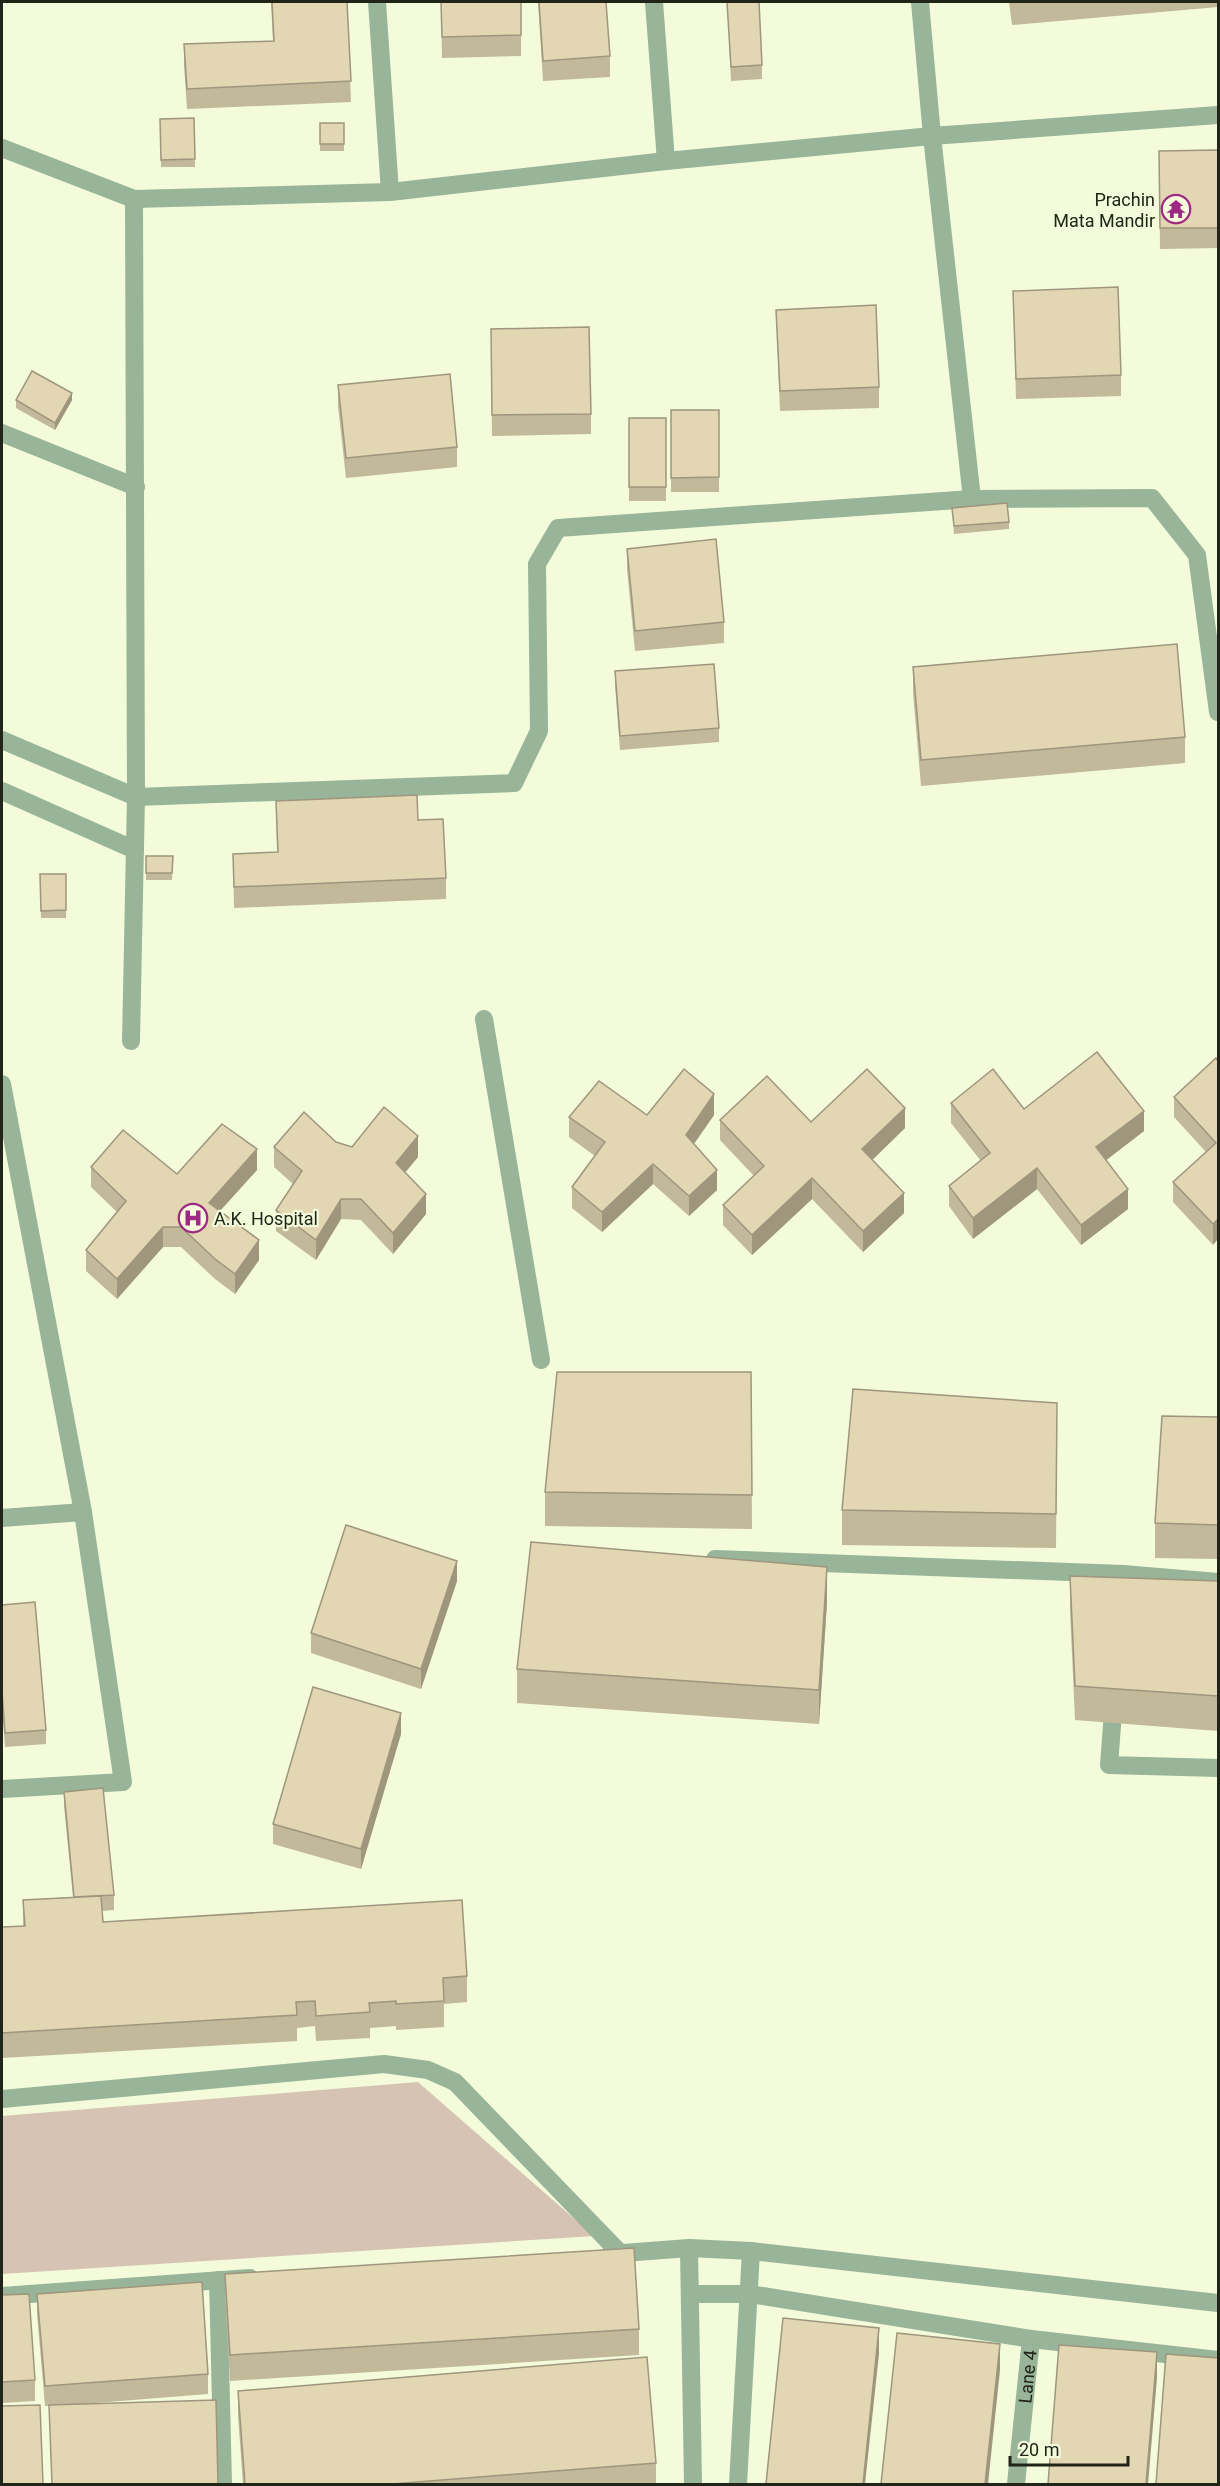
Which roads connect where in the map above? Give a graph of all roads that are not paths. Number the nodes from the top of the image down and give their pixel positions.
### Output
1 (377, 2) edge
2 (654, 2) edge
3 (920, 2) edge
4 (1218, 116) edge
5 (932, 136) junction
6 (2, 147) edge
7 (666, 161) junction
8 (390, 192) junction
9 (134, 199) junction
10 (2, 433) edge
11 (136, 487) junction
12 (972, 499) junction
13 (1218, 712) edge
14 (2, 740) edge
15 (2, 790) edge
16 (136, 797) junction
17 (135, 850) junction
18 (484, 1019) dead end
19 (131, 1041) dead end
20 (2, 1084) edge
21 (542, 1360) dead end
22 (83, 1512) junction
23 (2, 1518) edge
24 (692, 1558) edge
25 (1218, 1582) edge
26 (1115, 1682) edge
27 (1218, 1768) edge
28 (2, 1789) edge
29 (2, 2099) edge
30 (689, 2248) junction
31 (751, 2251) junction
32 (620, 2253) junction
33 (597, 2254) edge
34 (265, 2277) edge
35 (218, 2280) junction
36 (690, 2294) junction
37 (750, 2294) junction
38 (2, 2296) edge
39 (1218, 2303) edge
40 (1031, 2339) junction
41 (1218, 2360) edge
42 (224, 2484) edge
43 (693, 2484) edge
44 (738, 2484) edge
45 (1016, 2484) edge

1 - 8 street
2 - 7 street
3 - 5 street
4 - 5 street
5 - 7 street
5 - 12 street
6 - 9 street
7 - 8 street
8 - 9 street
9 - 11 street
10 - 11 street
11 - 16 street
12 - 13 street
12 - 16 street
14 - 16 street
15 - 17 street
16 - 17 street
17 - 19 street
18 - 21 street
20 - 22 street
22 - 23 street
22 - 28 street
24 - 25 street
26 - 27 street
29 - 32 street
30 - 31 street
30 - 32 street
30 - 36 street
31 - 37 street
31 - 39 street
32 - 33 street
34 - 35 street
35 - 38 street
35 - 42 street
36 - 37 street
36 - 43 street
37 - 40 street
37 - 44 street
40 - 41 street
40 - 45 street, Lane 4

